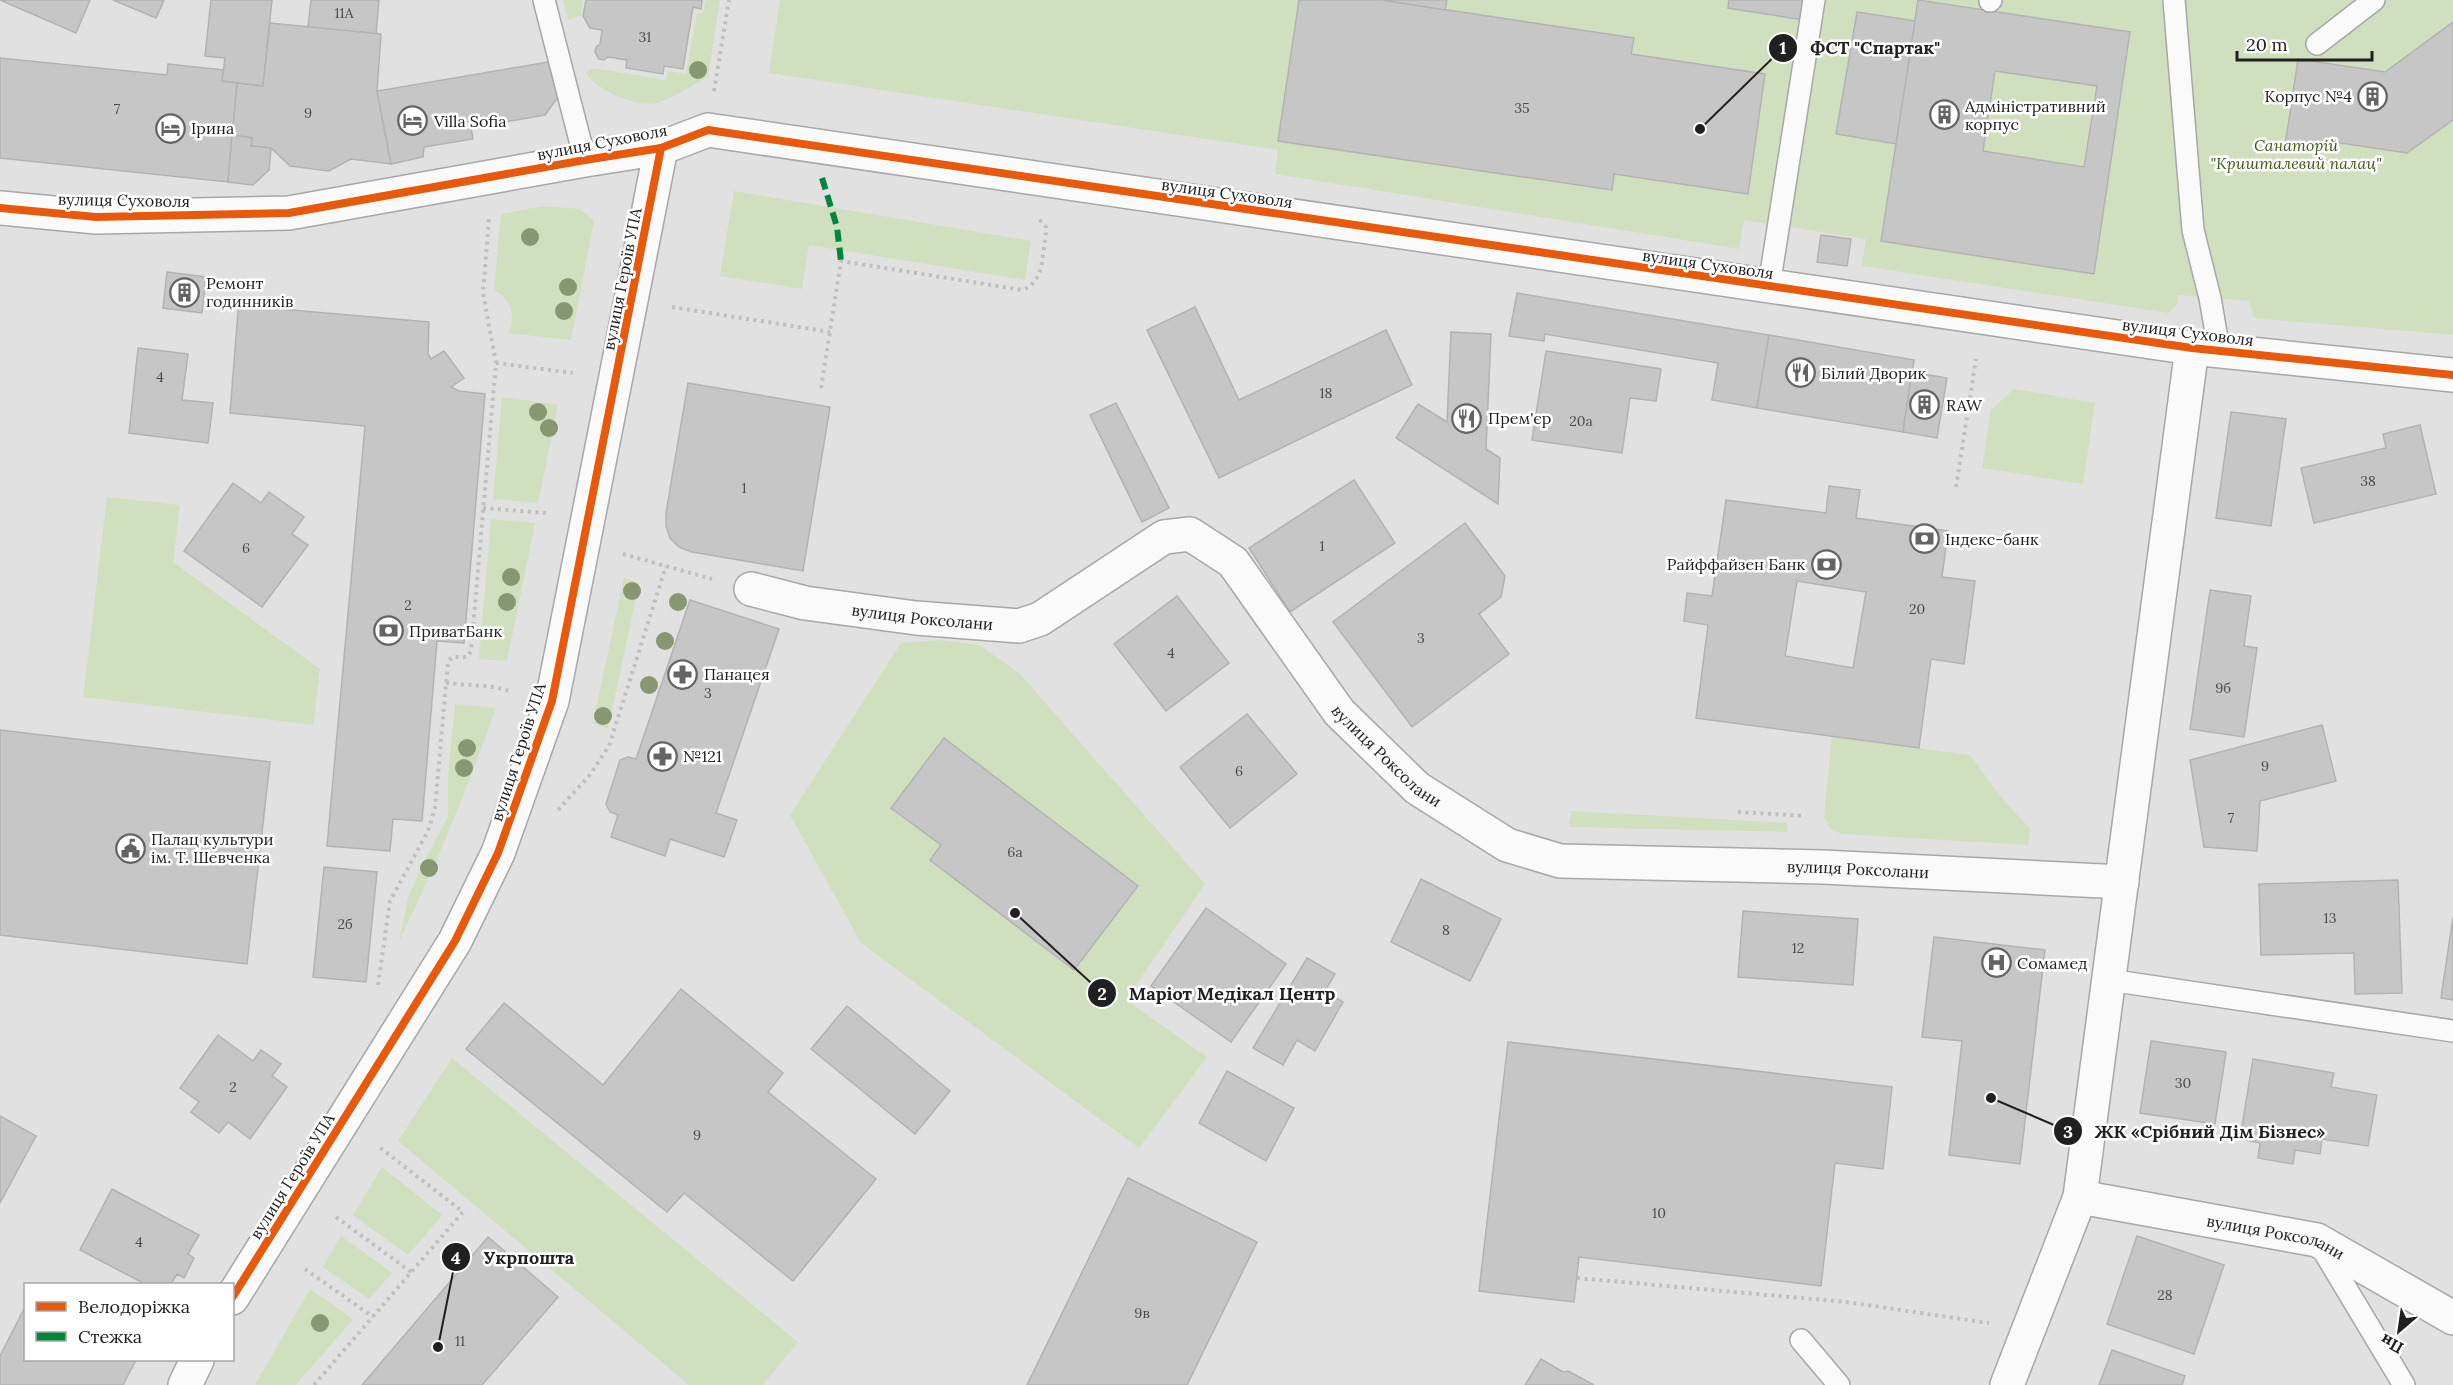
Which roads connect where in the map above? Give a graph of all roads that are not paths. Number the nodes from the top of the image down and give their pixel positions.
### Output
1 (544, 0) edge
2 (1814, 0) edge
3 (2174, 0) edge
4 (2374, 0) edge
5 (2317, 44) dead end
6 (660, 148) junction
7 (585, 160) junction
8 (0, 208) edge
9 (1769, 286) junction
10 (2205, 349) junction
11 (2453, 375) edge
12 (751, 589) road end
13 (2122, 882) junction
14 (2109, 980) junction
15 (2453, 1031) edge
16 (2080, 1197) junction
17 (2317, 1240) junction
18 (234, 1295) edge
19 (2453, 1318) edge
20 (1801, 1340) dead end
21 (196, 1361) edge
22 (185, 1385) edge
23 (1839, 1385) edge
24 (2007, 1385) edge
25 (2404, 1385) edge

1 - 7 lane
2 - 9 lane
3 - 10 lane
4 - 5 lane
6 - 7 street, вулиця Суховоля
6 - 9 street, вулиця Суховоля
6 - 18 street, вулиця Героїв УПА
7 - 8 street, вулиця Суховоля
9 - 10 street, вулиця Суховоля
10 - 11 street, вулиця Суховоля
10 - 13 street
12 - 13 street, вулиця Роксолани
13 - 14 street
14 - 15 lane
14 - 16 street
16 - 17 street, вулиця Роксолани
16 - 24 street
17 - 19 street, вулиця Роксолани
17 - 25 lane
20 - 23 lane
21 - 22 street

